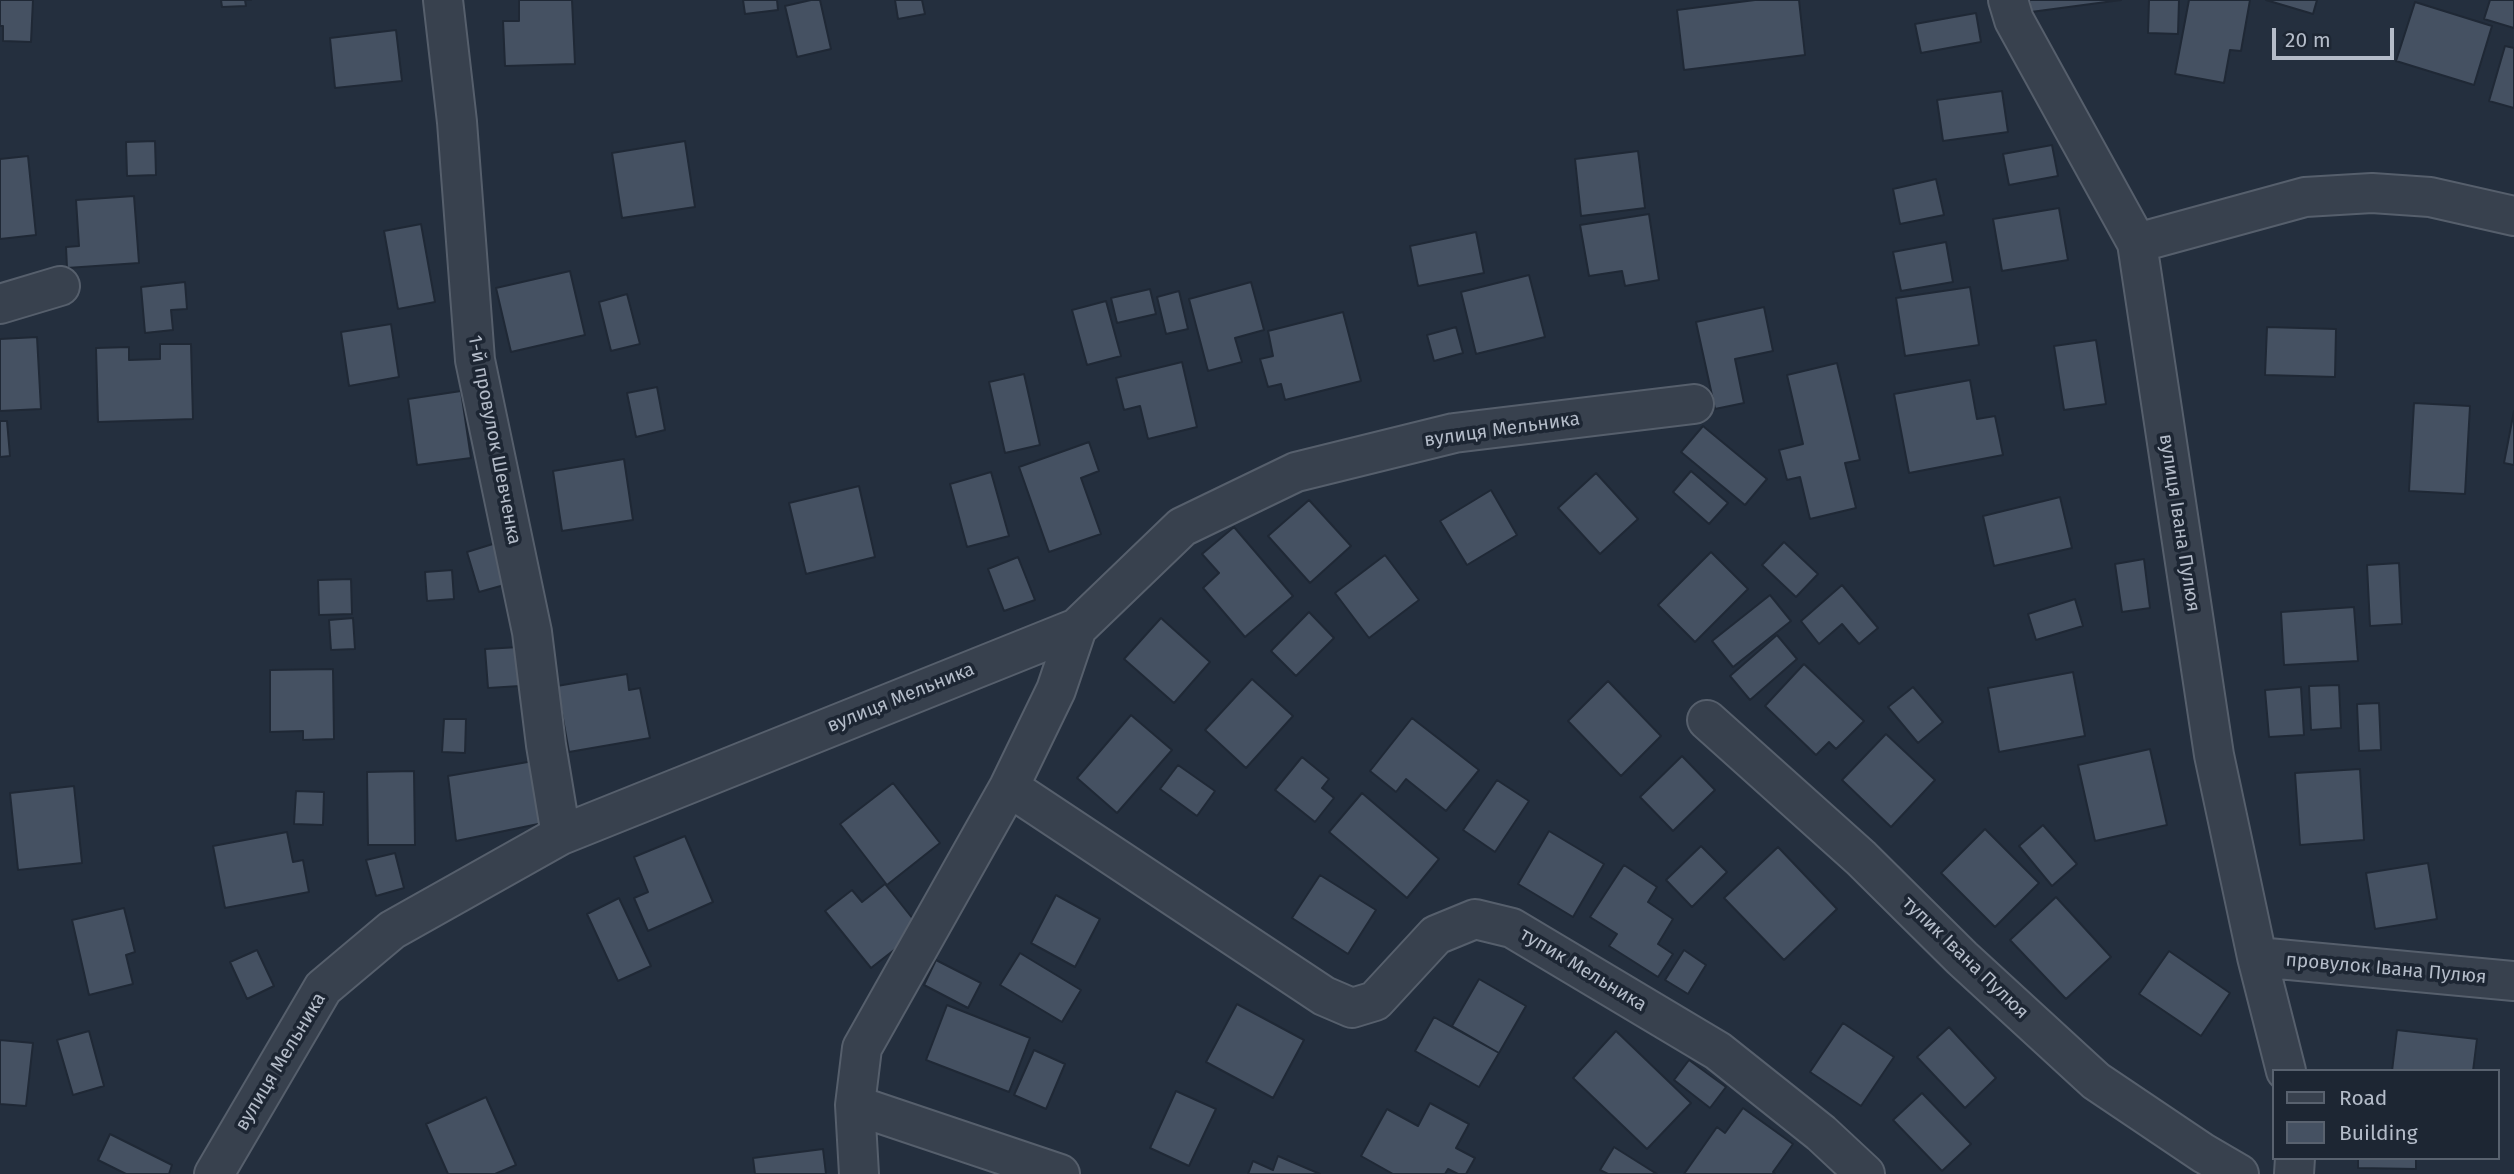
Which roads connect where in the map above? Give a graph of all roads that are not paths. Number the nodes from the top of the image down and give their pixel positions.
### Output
1 (443, 0) edge
2 (2008, 0) edge
3 (2514, 216) edge
4 (2137, 243) junction
5 (60, 286) dead end
6 (0, 304) edge
7 (1694, 404) dead end
8 (1077, 628) junction
9 (1707, 720) dead end
10 (1009, 787) junction
11 (561, 835) junction
12 (2258, 957) junction
13 (2514, 981) edge
14 (2286, 1069) edge
15 (855, 1105) junction
16 (214, 1174) edge
17 (859, 1174) edge
18 (1060, 1174) edge
19 (1865, 1174) edge
20 (2239, 1174) edge

1 - 11 street, 1-й провулок Шевченка
2 - 4 street, вулиця Івана Пулюя
3 - 4 street
4 - 12 street, вулиця Івана Пулюя
5 - 6 street
7 - 8 street, вулиця Мельника
8 - 10 street
8 - 11 street, вулиця Мельника
9 - 20 street, тупик Івана Пулюя
10 - 15 street
10 - 19 street, тупик Мельника
11 - 16 street, вулиця Мельника
12 - 13 street, провулок Івана Пулюя
12 - 14 street, вулиця Івана Пулюя
15 - 17 street
15 - 18 street

